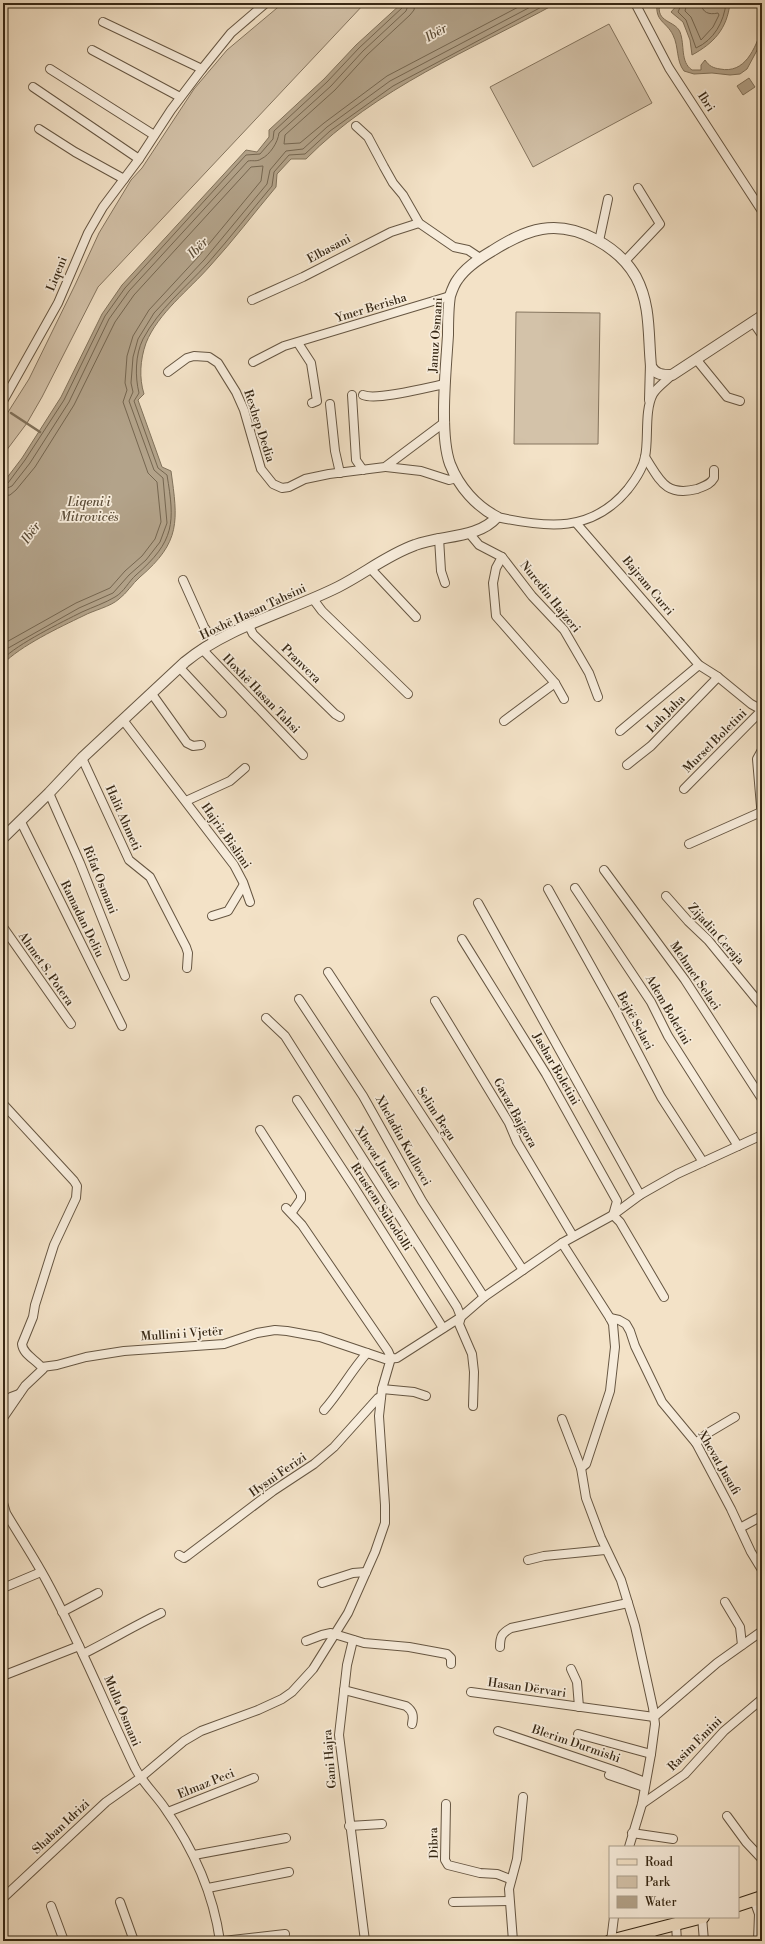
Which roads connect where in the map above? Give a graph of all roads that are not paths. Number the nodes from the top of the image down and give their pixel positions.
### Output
1 (266, 3) edge
2 (635, 3) edge
3 (103, 22) dead end
4 (92, 50) dead end
5 (50, 69) dead end
6 (202, 69) junction
7 (33, 87) dead end
8 (180, 97) junction
9 (356, 126) dead end
10 (39, 129) dead end
11 (154, 134) junction
12 (139, 159) junction
13 (124, 179) junction
14 (638, 188) dead end
15 (608, 199) dead end
16 (762, 211) edge
17 (418, 223) junction
18 (599, 241) junction
19 (480, 258) junction
20 (625, 261) junction
21 (450, 296) junction
22 (252, 300) dead end
23 (762, 316) edge
24 (753, 322) junction
25 (762, 334) edge
26 (298, 343) junction
27 (650, 356) junction
28 (696, 359) junction
29 (253, 362) dead end
30 (168, 372) dead end
31 (672, 375) junction
32 (446, 384) junction
33 (352, 395) dead end
34 (363, 395) dead end
35 (740, 400) dead end
36 (3, 401) edge
37 (649, 403) junction
38 (312, 404) dead end
39 (330, 404) dead end
40 (445, 422) junction
41 (645, 457) junction
42 (385, 467) junction
43 (363, 470) junction
44 (714, 470) dead end
45 (340, 473) junction
46 (457, 478) junction
47 (497, 517) junction
48 (577, 524) junction
49 (469, 533) junction
50 (439, 538) junction
51 (502, 556) junction
52 (370, 568) junction
53 (183, 580) dead end
54 (445, 582) dead end
55 (313, 599) junction
56 (416, 616) dead end
57 (249, 626) junction
58 (215, 642) junction
59 (202, 649) junction
60 (699, 665) junction
61 (180, 668) junction
62 (718, 677) junction
63 (555, 683) junction
64 (152, 694) junction
65 (408, 694) dead end
66 (598, 697) dead end
67 (564, 699) dead end
68 (762, 710) edge
69 (222, 713) dead end
70 (340, 717) dead end
71 (123, 720) junction
72 (504, 721) dead end
73 (620, 731) dead end
74 (201, 745) dead end
75 (762, 750) edge
76 (303, 755) dead end
77 (82, 758) junction
78 (627, 765) dead end
79 (245, 768) dead end
80 (684, 788) dead end
81 (49, 793) junction
82 (186, 801) junction
83 (762, 815) edge
84 (21, 822) junction
85 (3, 838) edge
86 (689, 844) dead end
87 (604, 870) dead end
88 (244, 886) junction
89 (575, 888) dead end
90 (548, 889) dead end
91 (666, 896) dead end
92 (250, 902) dead end
93 (478, 903) dead end
94 (212, 916) dead end
95 (3, 928) edge
96 (462, 939) dead end
97 (187, 968) dead end
98 (328, 972) dead end
99 (125, 976) dead end
100 (299, 999) dead end
101 (435, 1001) dead end
102 (762, 1006) edge
103 (266, 1018) dead end
104 (71, 1024) dead end
105 (122, 1026) dead end
106 (762, 1099) edge
107 (296, 1100) dead end
108 (3, 1104) edge
109 (260, 1130) dead end
110 (761, 1137) edge
111 (738, 1146) junction
112 (703, 1162) junction
113 (640, 1195) junction
114 (613, 1215) junction
115 (573, 1236) junction
116 (562, 1243) junction
117 (523, 1270) junction
118 (484, 1297) junction
119 (664, 1297) dead end
120 (461, 1317) junction
121 (610, 1318) junction
122 (443, 1328) junction
123 (367, 1354) junction
124 (391, 1358) junction
125 (42, 1367) junction
126 (381, 1393) junction
127 (19, 1394) junction
128 (426, 1396) dead end
129 (3, 1404) edge
130 (473, 1406) dead end
131 (324, 1410) dead end
132 (735, 1417) dead end
133 (3, 1418) edge
134 (562, 1419) dead end
135 (696, 1443) junction
136 (581, 1468) junction
137 (3, 1503) edge
138 (762, 1516) edge
139 (740, 1528) junction
140 (605, 1550) junction
141 (178, 1555) dead end
142 (528, 1560) dead end
143 (40, 1569) junction
144 (762, 1570) edge
145 (366, 1572) junction
146 (322, 1583) dead end
147 (3, 1584) edge
148 (3, 1588) edge
149 (98, 1593) dead end
150 (725, 1602) dead end
151 (628, 1603) junction
152 (62, 1612) junction
153 (161, 1613) dead end
154 (762, 1631) edge
155 (335, 1635) junction
156 (353, 1640) junction
157 (306, 1641) dead end
158 (742, 1645) junction
159 (79, 1646) junction
160 (500, 1647) dead end
161 (83, 1654) junction
162 (451, 1664) dead end
163 (571, 1669) dead end
164 (6, 1675) dead end
165 (344, 1690) junction
166 (471, 1692) dead end
167 (762, 1699) edge
168 (579, 1707) junction
169 (654, 1717) junction
170 (412, 1724) dead end
171 (498, 1731) dead end
172 (578, 1734) dead end
173 (651, 1754) junction
174 (609, 1776) dead end
175 (140, 1778) junction
176 (254, 1778) dead end
177 (644, 1785) junction
178 (523, 1797) dead end
179 (446, 1804) dead end
180 (642, 1804) junction
181 (168, 1812) junction
182 (727, 1816) dead end
183 (382, 1824) dead end
184 (349, 1826) junction
185 (632, 1833) junction
186 (286, 1838) dead end
187 (673, 1838) dead end
188 (629, 1846) edge
189 (194, 1855) junction
190 (762, 1859) edge
191 (289, 1872) dead end
192 (510, 1879) junction
193 (208, 1888) junction
194 (3, 1898) edge
195 (758, 1898) edge
196 (509, 1901) junction
197 (120, 1902) dead end
198 (453, 1902) dead end
199 (739, 1905) edge
200 (50, 1906) dead end
201 (614, 1918) edge
202 (699, 1918) edge
203 (702, 1918) edge
204 (676, 1925) junction
205 (285, 1934) dead end
206 (651, 1936) edge
207 (64, 1941) edge
208 (134, 1941) edge
209 (221, 1941) edge
210 (364, 1941) edge
211 (513, 1941) edge
212 (610, 1941) edge
213 (677, 1941) edge
214 (704, 1941) edge
215 (758, 1941) edge

1 - 6 street, Liqeni
2 - 16 street, Ibri
3 - 6 street
4 - 8 street
5 - 11 street
6 - 8 street, Liqeni
7 - 12 street
8 - 11 street, Liqeni
9 - 17 street
10 - 13 street
11 - 12 street, Liqeni
12 - 13 street, Liqeni
13 - 36 street, Liqeni
14 - 20 street
15 - 18 street
17 - 19 street
17 - 22 street, Elbasani
18 - 19 street, Januz Osmani
18 - 20 street, Januz Osmani
19 - 21 street, Januz Osmani
20 - 27 street, Januz Osmani
21 - 26 street, Ymer Berisha
21 - 32 street, Januz Osmani
23 - 24 street
24 - 25 street
24 - 28 street
26 - 29 street, Ymer Berisha
26 - 38 street
27 - 31 street, Januz Osmani
27 - 37 street, Januz Osmani
28 - 31 street
28 - 35 street
30 - 45 street, Rexhep Dedia
31 - 37 street
32 - 34 street, Januz Osmani
32 - 40 street, Januz Osmani
33 - 43 street
37 - 41 street, Januz Osmani
39 - 45 street
40 - 42 street
40 - 46 street, Januz Osmani
41 - 44 street
41 - 48 street, Januz Osmani
42 - 43 street, Rexhep Dedia
42 - 46 street, Rexhep Dedia
43 - 45 street, Rexhep Dedia
46 - 47 street, Januz Osmani
47 - 48 street, Januz Osmani
47 - 49 street, Hoxhë Hasan Tahsini
48 - 60 street, Bajram Curri
49 - 50 street, Hoxhë Hasan Tahsini
49 - 51 street, Nuredin Hajzeri
50 - 52 street, Hoxhë Hasan Tahsini
50 - 54 street
51 - 63 street
51 - 66 street, Nuredin Hajzeri
52 - 55 street, Hoxhë Hasan Tahsini
52 - 56 street
53 - 58 street, Hoxhë Hasan Tahsi
55 - 57 street, Hoxhë Hasan Tahsini
55 - 65 street
57 - 58 street, Hoxhë Hasan Tahsini
57 - 70 street, Pranvera
58 - 59 street, Hoxhë Hasan Tahsini
59 - 61 street, Hoxhë Hasan Tahsini
59 - 76 street, Hoxhë Hasan Tahsi
60 - 62 street, Bajram Curri
60 - 73 street
61 - 64 street, Hoxhë Hasan Tahsini
61 - 69 street
62 - 68 street, Bajram Curri
62 - 78 street, Lah Jaha
63 - 67 street
63 - 72 street
64 - 71 street, Hoxhë Hasan Tahsini
64 - 74 street
68 - 80 street, Mursel Boletini
71 - 77 street, Hoxhë Hasan Tahsini
71 - 82 street, Hajriz Bislimi
75 - 83 street
77 - 81 street, Hoxhë Hasan Tahsini
77 - 97 street, Halit Ahmeti
79 - 82 street, Hajriz Bislimi
81 - 84 street, Hoxhë Hasan Tahsini
81 - 99 street, Rifat Osmani
82 - 88 street, Hajriz Bislimi
83 - 86 street
84 - 85 street, Hoxhë Hasan Tahsini
84 - 105 street, Ramadan Deliu
87 - 106 street, Mehmet Selaci
88 - 92 street, Hajriz Bislimi
88 - 94 street, Hajriz Bislimi
89 - 111 street, Adem Boletini
90 - 112 street, Bejtë Selaci
91 - 102 street, Zijadin Ceraja
93 - 113 street
95 - 104 street, Ahmet S. Potera
96 - 114 street, Jashar Boletini
98 - 117 street, Selim Begu
100 - 118 street, Xheladin Kutllovci
101 - 115 street, Gavaz Bajgora
103 - 120 street, Xhevat Jusufi
107 - 122 street, Rrustem Suhodolli
108 - 125 street
109 - 124 street
110 - 111 street
111 - 112 street
112 - 113 street
113 - 114 street
114 - 115 street
114 - 119 street
115 - 116 street
116 - 117 street
116 - 121 street
117 - 118 street
118 - 120 street
120 - 122 street
120 - 130 street, Xhevat Jusufi
121 - 135 street, Xhevat Jusufi
121 - 136 street
122 - 124 street
123 - 124 street, Mullini i Vjetër
123 - 125 street, Mullini i Vjetër
123 - 131 street
124 - 126 street, Hysni Ferizi
125 - 127 street
126 - 128 street
126 - 141 street, Hysni Ferizi
126 - 145 street, Hysni Ferizi
127 - 129 street
127 - 133 street
132 - 135 street
134 - 136 street
135 - 139 street, Xhevat Jusufi
136 - 140 street
137 - 143 street, Mulla Osmani
138 - 139 street
139 - 144 street, Xhevat Jusufi
140 - 142 street
140 - 151 street
143 - 147 street
143 - 148 street
143 - 152 street, Mulla Osmani
145 - 146 street
145 - 155 street, Hysni Ferizi
149 - 152 street
150 - 158 street
151 - 160 street
151 - 169 street
152 - 159 street, Mulla Osmani
153 - 161 street
154 - 158 street
155 - 156 street
155 - 157 street
155 - 175 street, Hysni Ferizi
156 - 162 street
156 - 165 street, Gani Hajra
158 - 169 street
159 - 161 street, Mulla Osmani
159 - 164 street
161 - 175 street, Mulla Osmani
163 - 168 street, Hasan Dërvari
165 - 170 street
165 - 184 street, Gani Hajra
166 - 168 street, Hasan Dërvari
167 - 180 street, Rasim Emini
168 - 169 street, Hasan Dërvari
169 - 173 street
171 - 177 street, Blerim Durmishi
172 - 173 street, Blerim Durmishi
173 - 177 street
174 - 177 street, Blerim Durmishi
175 - 181 street, Elmaz Peci
175 - 194 street, Shaban Idrizi
176 - 181 street, Elmaz Peci
177 - 180 street
178 - 192 street
179 - 192 street, Dibra
180 - 185 street
181 - 189 street, Elmaz Peci
182 - 190 street
183 - 184 street
184 - 210 street, Gani Hajra
185 - 187 street
185 - 188 street
186 - 189 street
189 - 193 street, Elmaz Peci
191 - 193 street
192 - 196 street
193 - 209 street, Elmaz Peci
195 - 199 main road
195 - 215 street
196 - 198 street
196 - 211 street
197 - 208 street
200 - 207 street
201 - 212 street
202 - 204 main road
203 - 214 street
204 - 206 main road
204 - 213 street
205 - 209 street, Elmaz Peci
206 - 212 main road

